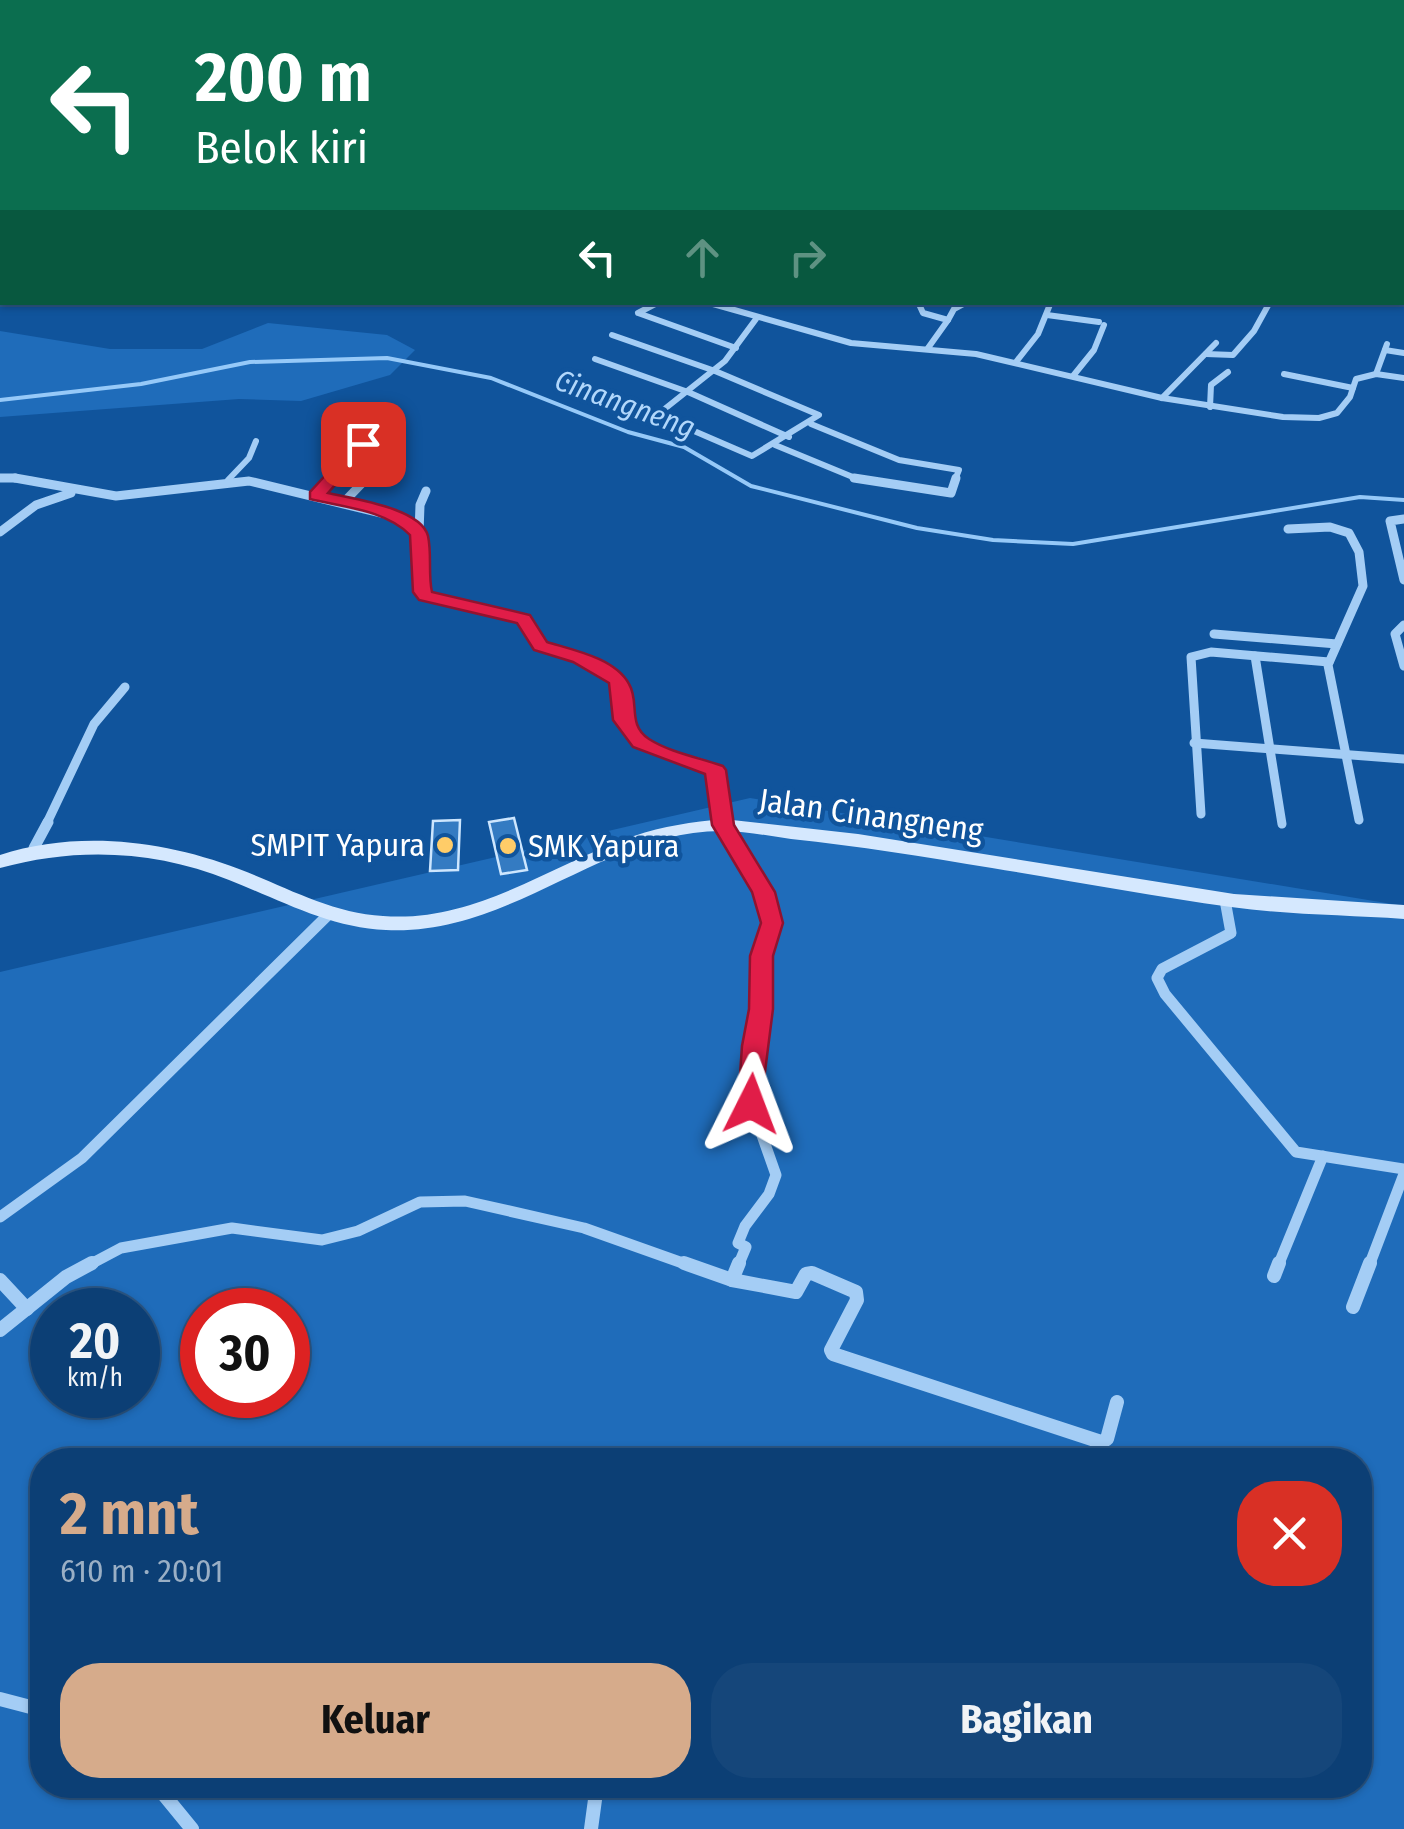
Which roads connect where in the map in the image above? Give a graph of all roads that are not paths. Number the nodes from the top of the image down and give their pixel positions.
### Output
1 (654, 305) edge
2 (715, 305) edge
3 (729, 305) edge
4 (919, 305) edge
5 (963, 305) edge
6 (1050, 305) edge
7 (1268, 305) edge
8 (724, 308) junction
9 (1046, 315) junction
10 (756, 319) junction
11 (948, 320) junction
12 (612, 335) dead end
13 (1216, 344) dead end
14 (736, 348) junction
15 (928, 348) junction
16 (1404, 353) edge
17 (1206, 354) junction
18 (594, 358) dead end
19 (1016, 362) junction
20 (715, 371) junction
21 (1228, 372) dead end
22 (1284, 374) dead end
23 (1376, 374) junction
24 (1073, 376) junction
25 (1404, 378) edge
26 (569, 381) dead end
27 (1353, 388) junction
28 (688, 392) junction
29 (1162, 398) junction
30 (1210, 407) junction
31 (657, 415) junction
32 (811, 424) junction
33 (366, 431) dead end
34 (789, 436) junction
35 (256, 441) dead end
36 (776, 445) junction
37 (354, 456) junction
38 (0, 478) edge
39 (228, 480) junction
40 (426, 491) dead end
41 (71, 493) junction
42 (316, 495) junction
43 (344, 502) junction
44 (1404, 520) edge
45 (1288, 529) dead end
46 (0, 532) edge
47 (419, 534) junction
48 (1400, 551) edge
49 (1404, 580) edge
50 (1404, 625) edge
51 (1214, 634) dead end
52 (1338, 644) junction
53 (1255, 656) junction
54 (1329, 662) junction
55 (1404, 666) edge
56 (126, 687) dead end
57 (1194, 743) junction
58 (1267, 749) junction
59 (1344, 755) junction
60 (1404, 760) edge
61 (1201, 814) dead end
62 (1360, 820) dead end
63 (1282, 824) dead end
64 (723, 825) junction
65 (34, 848) junction
66 (0, 862) edge
67 (1225, 900) junction
68 (1404, 912) edge
69 (329, 914) junction
70 (1323, 1156) junction
71 (1404, 1171) edge
72 (0, 1217) edge
73 (1274, 1276) dead end
74 (0, 1280) edge
75 (732, 1280) junction
76 (1353, 1307) dead end
77 (26, 1309) junction
78 (0, 1330) edge
79 (1117, 1402) dead end
80 (0, 1699) edge
81 (30, 1707) edge
82 (167, 1798) edge
83 (595, 1798) edge
84 (192, 1829) edge
85 (591, 1829) edge

1 - 14 street
2 - 8 street
3 - 8 street
4 - 11 street
5 - 11 street
6 - 9 street
7 - 17 street
8 - 10 street
9 - 19 street
9 - 24 street
10 - 14 street
10 - 15 street
11 - 15 street
12 - 20 street
13 - 17 street
14 - 20 street
15 - 19 street
16 - 23 street
17 - 29 street
18 - 28 street
19 - 24 street
20 - 28 street
20 - 32 street
21 - 30 street
22 - 27 street
23 - 25 street
23 - 27 street
24 - 29 street
26 - 31 street
27 - 30 street
28 - 31 street
28 - 34 street
29 - 30 street
31 - 36 street
32 - 34 street
32 - 36 street
33 - 37 street
34 - 36 street
35 - 39 street
37 - 42 street
37 - 43 street
38 - 41 street
39 - 41 street
39 - 42 street
40 - 47 street
41 - 46 street
42 - 43 street
43 - 47 street
44 - 48 street
45 - 52 street
47 - 64 street
48 - 49 street
50 - 55 street
51 - 52 street
52 - 54 street
53 - 54 street
53 - 57 street
53 - 58 street
54 - 59 street
56 - 65 street
57 - 58 street
57 - 61 street
58 - 59 street
58 - 63 street
59 - 60 street
59 - 62 street
64 - 67 street, Jalan Cinangneng
64 - 69 street, Jalan Cinangneng
64 - 75 street
65 - 66 street, Jalan Cinangneng
65 - 69 street, Jalan Cinangneng
67 - 68 street, Jalan Cinangneng
67 - 70 street
69 - 72 street
70 - 71 street
70 - 73 street
71 - 76 street
74 - 77 street
75 - 77 street
75 - 79 street
77 - 78 street
80 - 81 street
82 - 84 street
83 - 85 street

